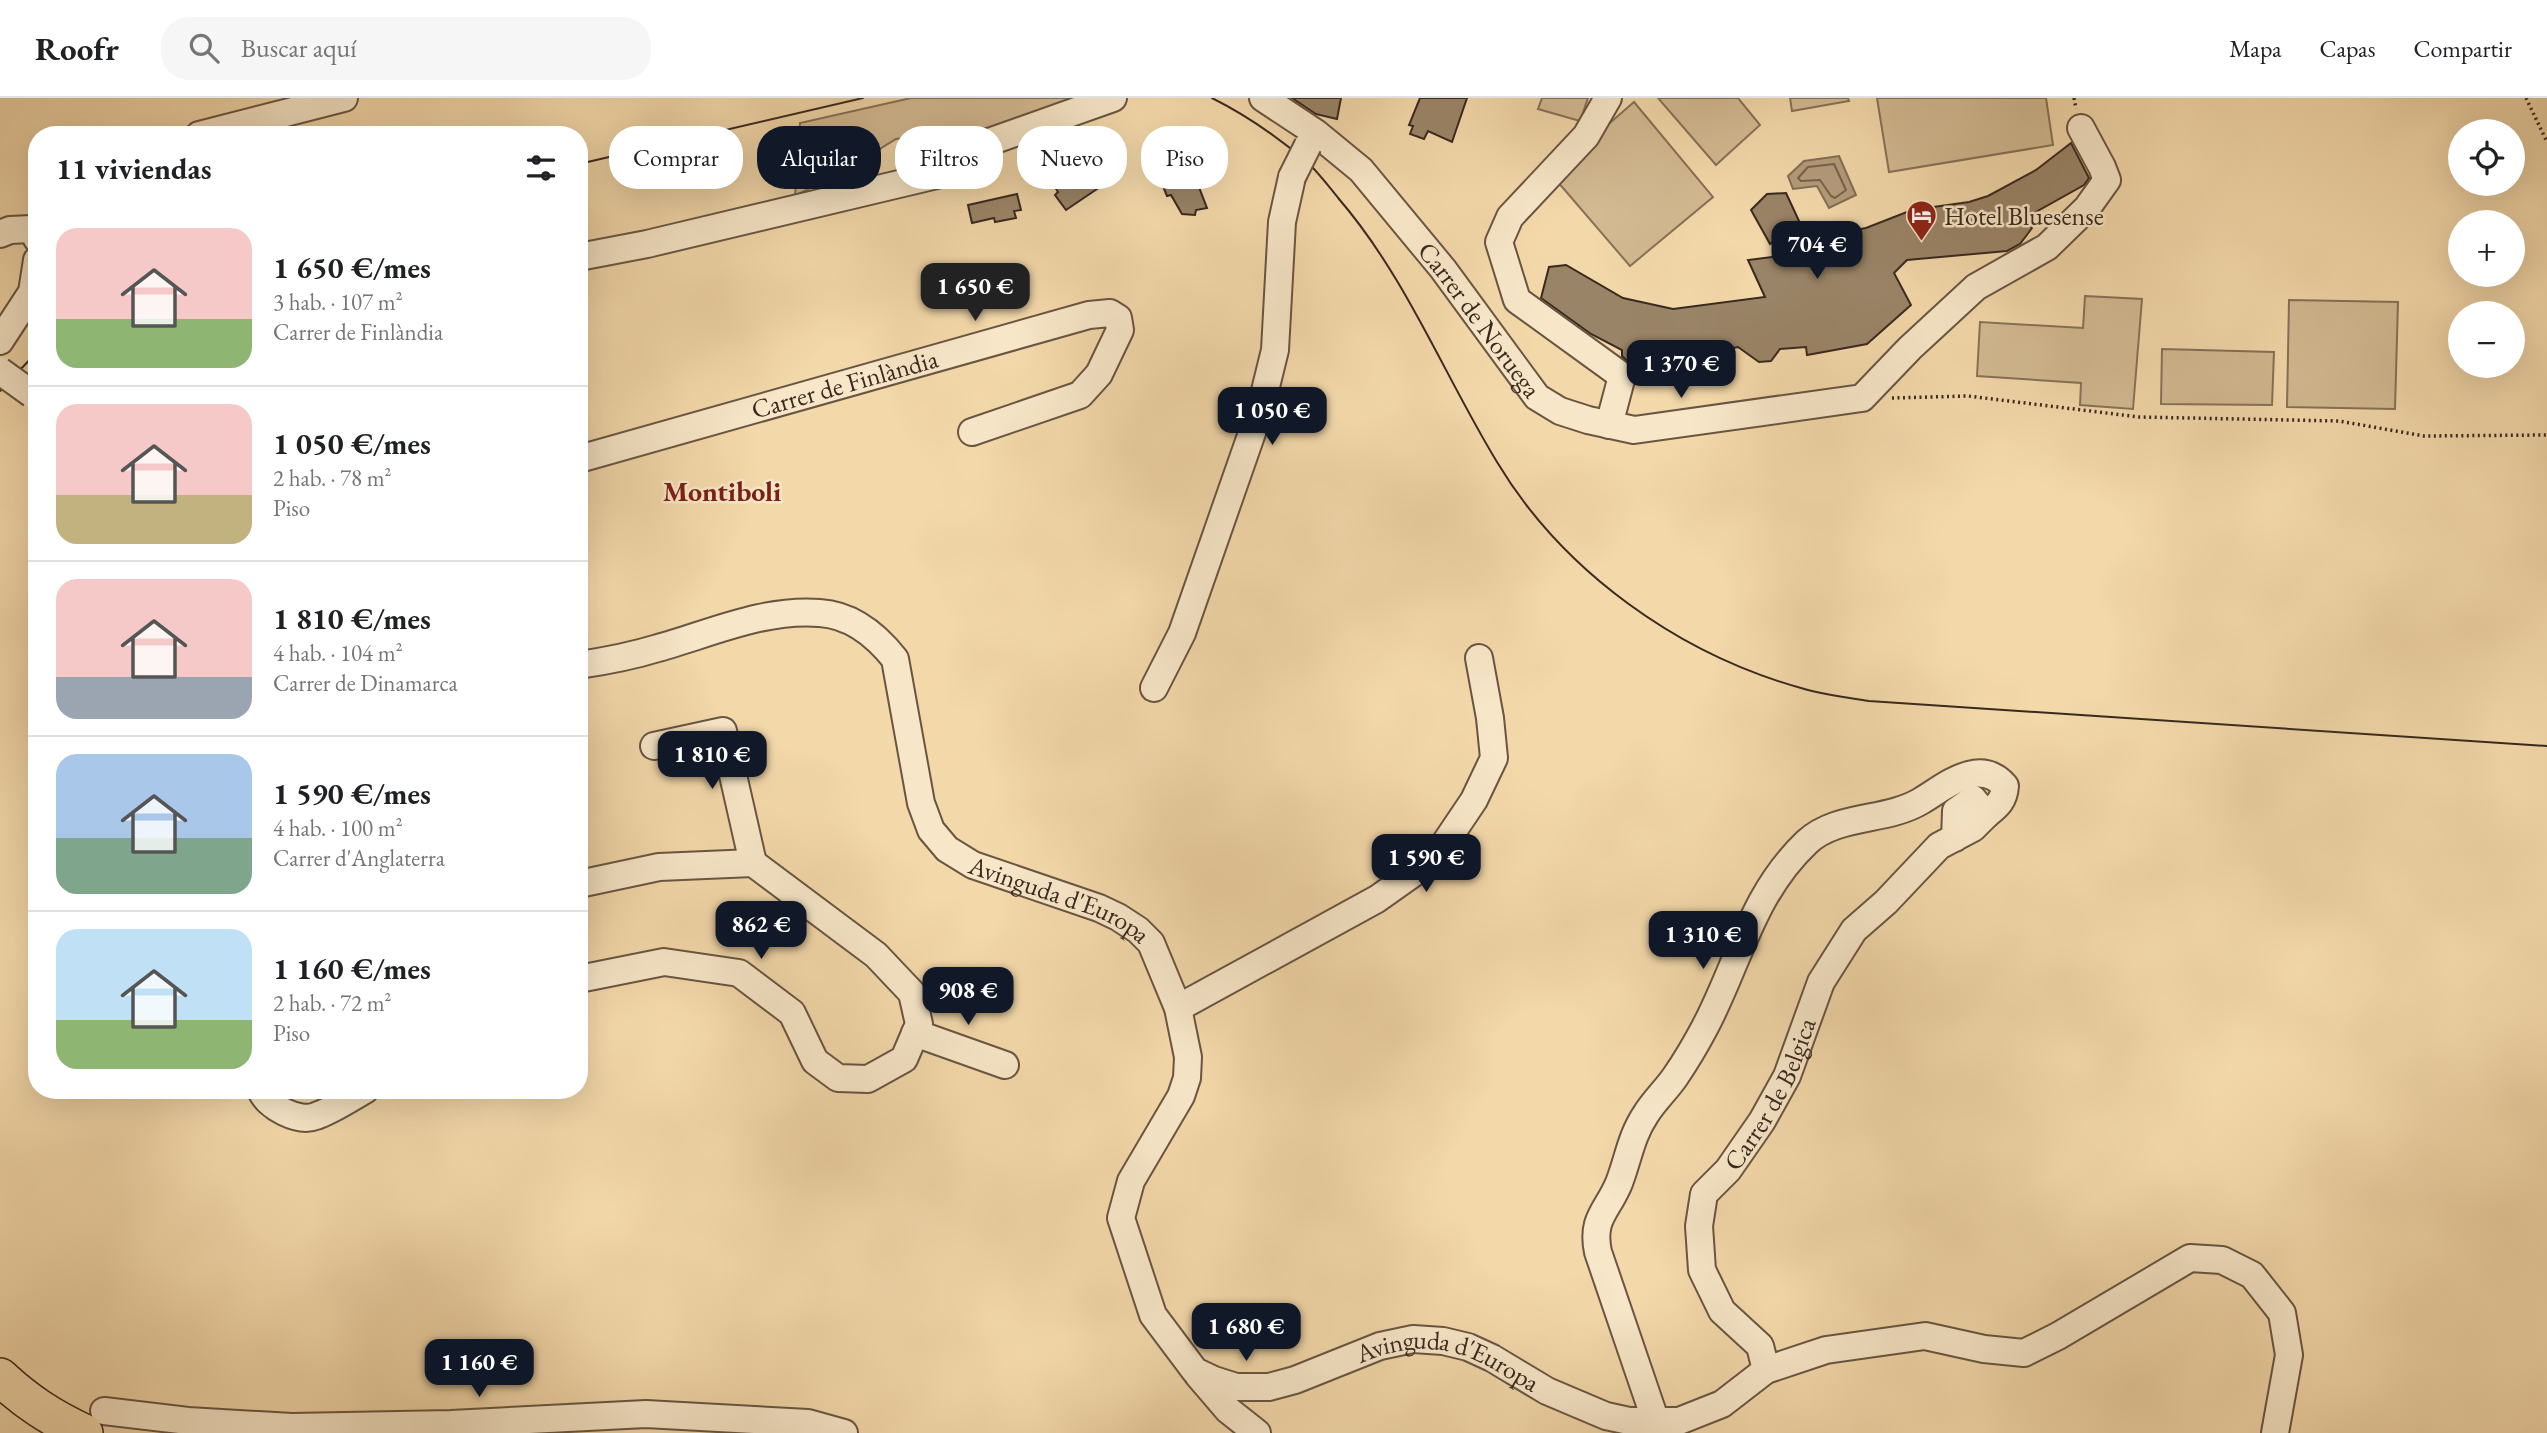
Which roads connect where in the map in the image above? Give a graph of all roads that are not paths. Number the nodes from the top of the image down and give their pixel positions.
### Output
1 (344, 98) edge
2 (1113, 98) edge
3 (1263, 98) edge
4 (1608, 98) edge
5 (235, 126) edge
6 (2081, 128) dead end
7 (1312, 139) junction
8 (28, 229) edge
9 (0, 234) edge
10 (588, 255) edge
11 (28, 298) edge
12 (0, 341) edge
13 (0, 371) edge
14 (28, 390) edge
15 (1609, 425) junction
16 (972, 432) dead end
17 (588, 456) edge
18 (1479, 658) dead end
19 (588, 663) edge
20 (1154, 688) dead end
21 (654, 746) dead end
22 (753, 863) junction
23 (588, 882) edge
24 (588, 977) edge
25 (1178, 1008) junction
26 (915, 1033) junction
27 (1005, 1065) dead end
28 (264, 1099) edge
29 (348, 1099) edge
30 (1766, 1370) junction
31 (1195, 1371) junction
32 (0, 1377) edge
33 (94, 1422) edge
34 (1656, 1422) junction
35 (647, 1424) edge
36 (844, 1433) edge
37 (1256, 1433) edge
38 (2275, 1433) edge

1 - 5 street
2 - 10 street
3 - 7 street, Carrer de Noruega
4 - 15 street
6 - 15 street, Carrer de Noruega
7 - 15 street, Carrer de Noruega
7 - 20 street, bridge
8 - 9 street
11 - 12 street
13 - 14 street, bridge
16 - 17 street, Carrer de Finlàndia
18 - 25 street
19 - 25 street, Avinguda d'Europa
21 - 22 street
22 - 23 street
22 - 26 street
24 - 26 street
25 - 31 street, Avinguda d'Europa
26 - 27 street
28 - 29 street
30 - 34 street, Avinguda d'Europa
30 - 34 street, Carrer de Belgica
30 - 38 street, Avinguda d'Europa
31 - 34 street, Avinguda d'Europa
31 - 37 street
32 - 33 highway
33 - 35 street
35 - 36 street

